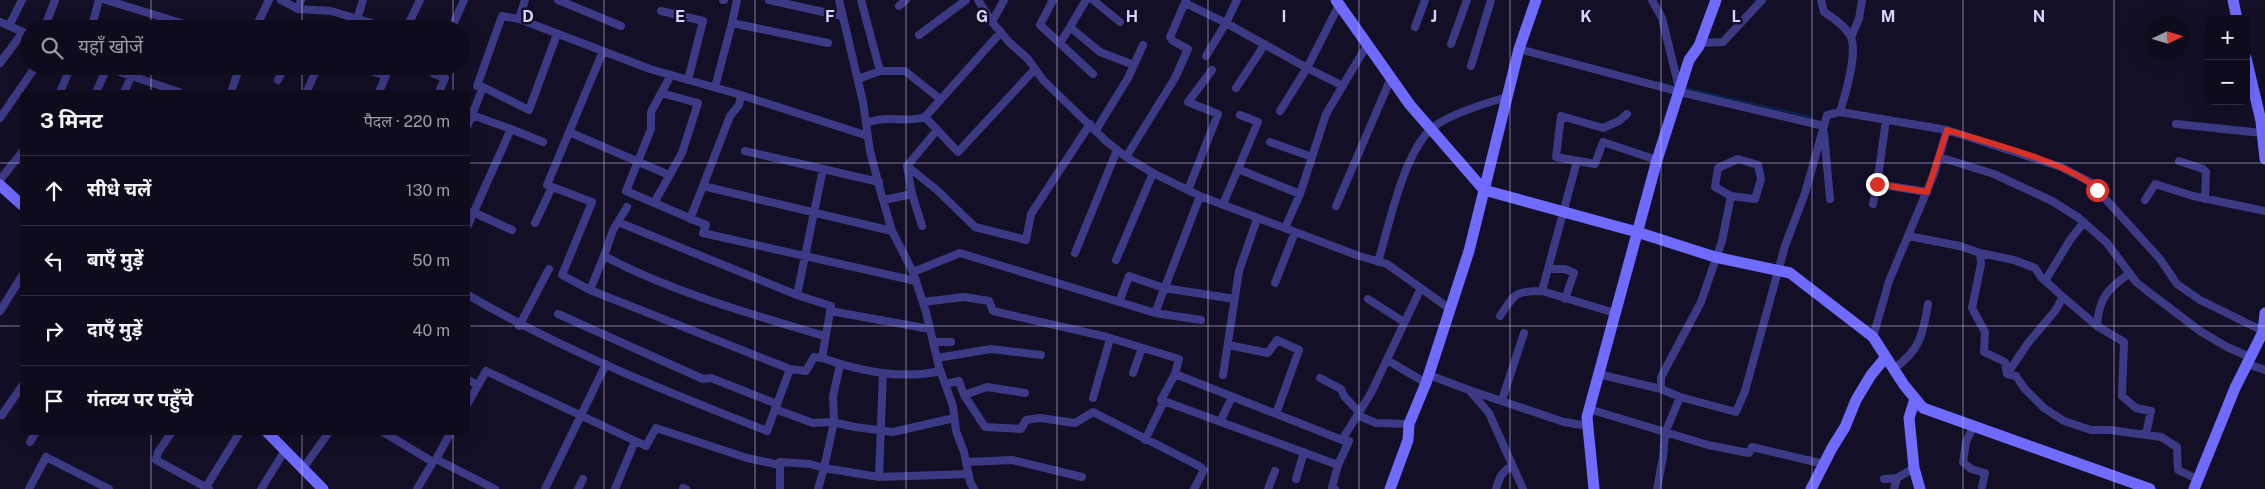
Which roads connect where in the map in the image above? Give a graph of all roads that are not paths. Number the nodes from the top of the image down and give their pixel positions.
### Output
1 (22, 0) edge
2 (55, 0) edge
3 (99, 0) edge
4 (106, 0) edge
5 (269, 0) edge
6 (281, 0) edge
7 (301, 0) edge
8 (363, 0) edge
9 (420, 0) edge
10 (464, 0) edge
11 (525, 0) edge
12 (558, 0) edge
13 (737, 0) edge
14 (769, 0) edge
15 (839, 0) edge
16 (861, 0) edge
17 (906, 0) edge
18 (966, 0) edge
19 (978, 0) edge
20 (1004, 0) edge
21 (1053, 0) edge
22 (1086, 0) edge
23 (1093, 0) edge
24 (1237, 0) edge
25 (1424, 0) edge
26 (1467, 0) edge
27 (1491, 0) edge
28 (1652, 0) edge
29 (1716, 0) edge
30 (1762, 0) edge
31 (1822, 0) edge
32 (1862, 0) edge
33 (2233, 0) edge
34 (1532, 1) edge
35 (1186, 2) edge
36 (1338, 2) edge
37 (898, 6) dead end
38 (298, 9) junction
39 (661, 11) dead end
40 (359, 13) dead end
41 (2236, 15) edge
42 (842, 16) junction
43 (519, 19) junction
44 (47, 20) edge
45 (95, 20) edge
46 (171, 20) edge
47 (259, 20) edge
48 (362, 20) edge
49 (410, 20) edge
50 (455, 20) edge
51 (0, 22) edge
52 (992, 22) junction
53 (1120, 22) dead end
54 (1226, 22) junction
55 (732, 23) junction
56 (9, 26) junction
57 (622, 26) dead end
58 (1070, 27) junction
59 (1415, 27) dead end
60 (20, 31) edge
61 (1001, 32) junction
62 (557, 34) junction
63 (919, 35) dead end
64 (1851, 37) junction
65 (20, 41) edge
66 (828, 43) dead end
67 (1060, 43) junction
68 (1700, 43) junction
69 (1265, 44) junction
70 (1451, 44) dead end
71 (1144, 45) dead end
72 (1367, 45) junction
73 (1519, 49) junction
74 (603, 51) junction
75 (1206, 56) dead end
76 (2246, 60) edge
77 (0, 63) edge
78 (1134, 65) junction
79 (1471, 66) dead end
80 (1307, 68) junction
81 (1035, 69) junction
82 (1212, 70) dead end
83 (880, 71) junction
84 (1093, 74) dead end
85 (30, 75) edge
86 (68, 75) edge
87 (101, 75) edge
88 (132, 75) joint
89 (237, 75) edge
90 (280, 75) edge
91 (314, 75) edge
92 (383, 75) edge
93 (437, 75) edge
94 (671, 75) junction
95 (386, 76) joint
96 (1391, 78) junction
97 (858, 79) junction
98 (278, 80) dead end
99 (688, 80) junction
100 (1343, 86) junction
101 (714, 87) junction
102 (483, 88) junction
103 (1236, 88) dead end
104 (1680, 89) junction
105 (61, 90) edge
106 (97, 90) edge
107 (125, 90) edge
108 (173, 90) edge
109 (232, 90) edge
110 (307, 90) edge
111 (380, 90) edge
112 (440, 90) edge
113 (661, 93) junction
114 (741, 95) junction
115 (1507, 98) junction
116 (940, 99) junction
117 (1280, 111) dead end
118 (1840, 112) junction
119 (1627, 114) dead end
120 (472, 115) junction
121 (1240, 115) dead end
122 (924, 116) junction
123 (0, 118) edge
124 (470, 120) edge
125 (1886, 120) junction
126 (866, 123) junction
127 (1090, 124) junction
128 (2176, 124) dead end
129 (2262, 124) edge
130 (1824, 126) junction
131 (1603, 128) junction
132 (510, 129) junction
133 (1431, 129) junction
134 (937, 130) junction
135 (1096, 130) junction
136 (1947, 130) junction
137 (569, 132) junction
138 (868, 136) junction
139 (543, 142) dead end
140 (1270, 142) dead end
141 (1603, 142) junction
142 (1117, 150) junction
143 (745, 151) dead end
144 (20, 155) edge
145 (1126, 157) junction
146 (1312, 157) junction
147 (1939, 157) junction
148 (2265, 159) edge
149 (1657, 160) junction
150 (1578, 161) junction
151 (2179, 161) dead end
152 (638, 162) junction
153 (907, 166) junction
154 (823, 169) junction
155 (1238, 169) junction
156 (1153, 173) junction
157 (669, 175) junction
158 (0, 180) edge
159 (879, 182) junction
160 (1877, 184) junction
161 (0, 185) edge
162 (552, 186) junction
163 (703, 186) junction
164 (1188, 190) junction
165 (1484, 190) junction
166 (1927, 192) junction
167 (912, 194) junction
168 (1300, 194) junction
169 (1200, 196) junction
170 (1731, 196) junction
171 (1830, 199) dead end
172 (2205, 199) junction
173 (884, 200) junction
174 (2145, 200) dead end
175 (20, 203) edge
176 (654, 203) junction
177 (1223, 204) junction
178 (1873, 204) dead end
179 (1336, 206) dead end
180 (627, 207) dead end
181 (2265, 211) edge
182 (473, 212) junction
183 (813, 212) junction
184 (1563, 212) junction
185 (470, 219) edge
186 (690, 219) junction
187 (1258, 219) junction
188 (618, 222) junction
189 (2084, 222) junction
190 (535, 224) dead end
191 (922, 226) dead end
192 (1285, 228) junction
193 (512, 230) dead end
194 (892, 231) junction
195 (1295, 232) junction
196 (1637, 232) junction
197 (1908, 236) junction
198 (1075, 253) dead end
199 (1980, 253) junction
200 (604, 256) junction
201 (807, 256) junction
202 (1715, 257) junction
203 (1116, 260) dead end
204 (1378, 262) junction
205 (549, 269) dead end
206 (1549, 269) junction
207 (1778, 270) junction
208 (913, 272) junction
209 (2130, 273) junction
210 (20, 279) edge
211 (916, 281) junction
212 (2045, 281) junction
213 (1276, 283) dead end
214 (1164, 288) junction
215 (1421, 288) junction
216 (590, 290) junction
217 (1542, 291) junction
218 (797, 295) junction
219 (470, 297) edge
220 (2063, 297) junction
221 (1235, 299) junction
222 (1368, 299) dead end
223 (1565, 299) junction
224 (923, 302) junction
225 (1119, 302) junction
226 (1928, 304) dead end
227 (1450, 309) junction
228 (830, 310) junction
229 (0, 311) edge
230 (1155, 313) junction
231 (1615, 313) junction
232 (2265, 313) edge
233 (558, 314) dead end
234 (1500, 316) dead end
235 (1201, 320) dead end
236 (1404, 322) junction
237 (519, 326) junction
238 (2097, 326) junction
239 (930, 329) junction
240 (2264, 330) edge
241 (1524, 332) dead end
242 (821, 335) dead end
243 (1872, 337) junction
244 (1110, 339) junction
245 (934, 342) junction
246 (951, 342) dead end
247 (1228, 345) junction
248 (1142, 348) junction
249 (1040, 355) dead end
250 (822, 358) junction
251 (937, 358) junction
252 (1886, 358) junction
253 (1387, 360) junction
254 (2248, 360) junction
255 (606, 364) junction
256 (840, 364) junction
257 (790, 369) junction
258 (1893, 369) junction
259 (2265, 370) edge
260 (940, 371) junction
261 (883, 373) junction
262 (1133, 373) dead end
263 (1175, 374) junction
264 (1598, 374) junction
265 (2007, 374) junction
266 (1223, 375) dead end
267 (1320, 378) dead end
268 (1427, 379) junction
269 (470, 381) edge
270 (945, 384) junction
271 (478, 385) junction
272 (20, 389) edge
273 (1661, 389) junction
274 (1469, 390) junction
275 (1025, 393) dead end
276 (964, 395) junction
277 (1232, 397) junction
278 (1680, 397) junction
279 (1094, 398) dead end
280 (470, 399) edge
281 (1915, 399) junction
282 (1502, 400) junction
283 (1164, 401) junction
284 (776, 406) junction
285 (1589, 410) junction
286 (1358, 413) junction
287 (1276, 414) junction
288 (2, 415) dead end
289 (582, 416) junction
290 (954, 418) junction
291 (834, 422) junction
292 (1220, 422) junction
293 (1409, 424) junction
294 (1588, 426) junction
295 (1973, 427) junction
296 (880, 430) junction
297 (1665, 433) junction
298 (2146, 434) junction
299 (34, 435) edge
300 (170, 435) edge
301 (238, 435) edge
302 (270, 435) edge
303 (327, 435) edge
304 (389, 435) edge
305 (449, 435) edge
306 (1145, 440) junction
307 (1342, 440) junction
308 (635, 441) junction
309 (30, 442) dead end
310 (284, 452) junction
311 (1304, 452) junction
312 (435, 460) junction
313 (966, 462) junction
314 (1824, 464) junction
315 (780, 465) junction
316 (1338, 465) junction
317 (1512, 466) junction
318 (824, 468) junction
319 (1914, 468) junction
320 (302, 470) junction
321 (1275, 471) dead end
322 (969, 474) junction
323 (879, 477) junction
324 (1082, 477) dead end
325 (1897, 478) junction
326 (583, 479) dead end
327 (1296, 479) dead end
328 (1884, 479) dead end
329 (2196, 484) edge
330 (1982, 487) dead end
331 (107, 488) edge
332 (207, 488) edge
333 (29, 489) edge
334 (261, 489) edge
335 (323, 489) edge
336 (417, 489) edge
337 (495, 489) edge
338 (545, 489) edge
339 (578, 489) edge
340 (614, 489) edge
341 (780, 489) edge
342 (818, 489) edge
343 (974, 489) edge
344 (1194, 489) edge
345 (1268, 489) edge
346 (1335, 489) edge
347 (1390, 489) edge
348 (1496, 489) edge
349 (1523, 489) edge
350 (1594, 489) edge
351 (1657, 489) edge
352 (1811, 489) edge
353 (1894, 489) edge
354 (1920, 489) edge
355 (2150, 489) edge

1 - 56 street
2 - 44 street
3 - 45 street
4 - 46 street
5 - 47 street
6 - 38 street
7 - 38 street
8 - 40 street
9 - 49 street
10 - 50 street
11 - 43 street
12 - 57 street
13 - 55 street
14 - 42 street
15 - 42 street
16 - 83 street
17 - 37 street
18 - 63 street
19 - 52 street
20 - 52 street
21 - 67 street
22 - 58 street
23 - 53 street
24 - 54 street
25 - 59 street
26 - 70 street
27 - 79 street
28 - 104 street
29 - 68 street
30 - 68 street
31 - 64 street
32 - 64 street
33 - 41 street
34 - 73 street
35 - 54 street
35 - 145 street
36 - 72 street
36 - 80 street
38 - 48 street
39 - 99 street
42 - 97 street
43 - 62 street
43 - 102 street
51 - 56 street
52 - 61 street
54 - 69 street
54 - 75 street
55 - 66 street
55 - 101 street
56 - 60 street
58 - 67 street
58 - 78 street
61 - 81 street
61 - 116 street
62 - 74 street
62 - 102 street
64 - 118 street
65 - 77 street
67 - 84 street
68 - 104 street
69 - 80 street
69 - 103 street
71 - 78 street
72 - 96 street
72 - 100 street
73 - 104 street
73 - 115 street
74 - 94 street
74 - 137 street
76 - 129 street
78 - 135 street
80 - 100 street
80 - 117 street
81 - 127 street
81 - 134 street
82 - 164 street
83 - 97 street
83 - 116 street
85 - 123 street
86 - 105 street
87 - 106 street
88 - 107 street
88 - 108 street
89 - 109 street
90 - 98 street
91 - 110 street
92 - 95 street
93 - 112 street
94 - 99 street
94 - 113 street
95 - 111 street
96 - 133 street
96 - 179 street
97 - 126 street
99 - 101 street
100 - 146 street
101 - 114 street
102 - 120 street
104 - 130 street
104 - 149 street
113 - 152 street
113 - 157 street
114 - 138 street
114 - 163 street
115 - 133 street
115 - 165 street
116 - 122 street
118 - 125 street
118 - 130 street
119 - 131 street
120 - 124 street
120 - 132 street
121 - 155 street
122 - 126 street
122 - 134 street
125 - 136 street
125 - 160 street
126 - 138 street
127 - 135 street
127 - 153 street
128 - 129 street
129 - 148 street
130 - 171 street
130 - 207 street
131 - 141 street
131 - 150 street
132 - 139 street
132 - 182 street
133 - 165 street
133 - 204 street
134 - 153 street
135 - 142 street
136 - 147 street
136 - 240 street
137 - 152 street
137 - 162 street
138 - 159 street
140 - 146 street
141 - 149 street
141 - 150 street
142 - 145 street
142 - 198 street
143 - 154 street
144 - 158 street
145 - 156 street
146 - 168 street
147 - 166 street
147 - 189 street
149 - 196 street
150 - 184 street
151 - 172 street
152 - 157 street
152 - 176 street
153 - 167 street
154 - 159 street
154 - 183 street
155 - 168 street
155 - 177 street
156 - 164 street
156 - 203 street
157 - 176 street
159 - 173 street
160 - 166 street
160 - 178 street
161 - 175 street
162 - 190 street
162 - 216 street
163 - 183 street
163 - 186 street
164 - 169 street
165 - 184 street
165 - 227 street
166 - 197 street
167 - 173 street
167 - 191 street
168 - 192 street
169 - 177 street
169 - 214 street
170 - 170 street
170 - 202 street
172 - 174 street
172 - 181 street
173 - 194 street
176 - 186 street
177 - 187 street
180 - 188 street
182 - 185 street
182 - 193 street
183 - 194 street
183 - 201 street
184 - 196 street
184 - 206 street
186 - 201 street
187 - 192 street
187 - 221 street
188 - 200 street
188 - 218 street
189 - 209 street
189 - 212 street
192 - 195 street
194 - 208 street
195 - 204 street
195 - 213 street
196 - 202 street
196 - 231 street
197 - 199 street
197 - 243 street
199 - 212 street
199 - 265 street
200 - 216 street
200 - 242 street
201 - 211 street
201 - 218 street
202 - 207 street
202 - 273 street
204 - 215 street
205 - 237 street
206 - 217 street
206 - 223 street
207 - 243 street
207 - 278 street
208 - 211 street
208 - 225 street
209 - 238 street
209 - 254 street
210 - 229 street
211 - 224 street
212 - 220 street
214 - 221 street
214 - 225 street
214 - 230 street
215 - 227 street
215 - 236 street
216 - 257 street
217 - 223 street
217 - 234 street
218 - 228 street
219 - 237 street
220 - 238 street
220 - 265 street
221 - 247 street
222 - 236 street
223 - 231 street
224 - 239 street
224 - 244 street
225 - 230 street
226 - 258 street
227 - 268 street
228 - 239 street
228 - 250 street
230 - 235 street
231 - 264 street
232 - 240 street
233 - 284 street
236 - 253 street
237 - 255 street
238 - 298 street
239 - 245 street
240 - 254 street
241 - 282 street
243 - 252 street
244 - 248 street
244 - 279 street
245 - 246 street
245 - 251 street
247 - 266 street
247 - 287 street
248 - 262 street
248 - 263 street
249 - 251 street
250 - 256 street
250 - 257 street
251 - 260 street
252 - 258 street
252 - 314 street
253 - 268 street
253 - 286 street
254 - 259 street
254 - 329 street
255 - 284 street
255 - 289 street
256 - 261 street
256 - 291 street
257 - 284 street
258 - 281 street
260 - 261 street
260 - 270 street
261 - 296 street
263 - 277 street
263 - 283 street
264 - 273 street
264 - 285 street
265 - 298 street
267 - 286 street
268 - 274 street
268 - 293 street
269 - 271 street
270 - 276 street
270 - 290 street
271 - 280 street
271 - 289 street
272 - 288 street
273 - 278 street
274 - 282 street
274 - 317 street
275 - 276 street
276 - 306 street
277 - 287 street
277 - 292 street
278 - 297 street
281 - 295 street
281 - 319 street
282 - 294 street
283 - 292 street
283 - 306 street
284 - 291 street
285 - 294 street
285 - 297 street
286 - 293 street
286 - 307 street
287 - 307 street
289 - 308 street
289 - 338 street
290 - 296 street
290 - 313 street
291 - 296 street
291 - 318 street
292 - 311 street
293 - 347 street
294 - 350 street
295 - 330 street
295 - 355 street
296 - 323 street
297 - 314 street
297 - 351 street
298 - 329 street
299 - 309 street
300 - 332 street
301 - 332 street
302 - 310 street
303 - 320 street
304 - 312 street
305 - 312 street
306 - 344 street
307 - 316 street
308 - 315 street
308 - 340 street
310 - 320 street
310 - 334 street
311 - 316 street
311 - 327 street
312 - 336 street
312 - 337 street
313 - 322 street
313 - 324 street
314 - 352 street
315 - 318 street
315 - 341 street
316 - 346 street
317 - 348 street
317 - 349 street
318 - 323 street
318 - 342 street
319 - 325 street
319 - 354 street
320 - 335 street
321 - 345 street
322 - 323 street
322 - 343 street
325 - 328 street
325 - 353 street
326 - 339 street
331 - 333 street

